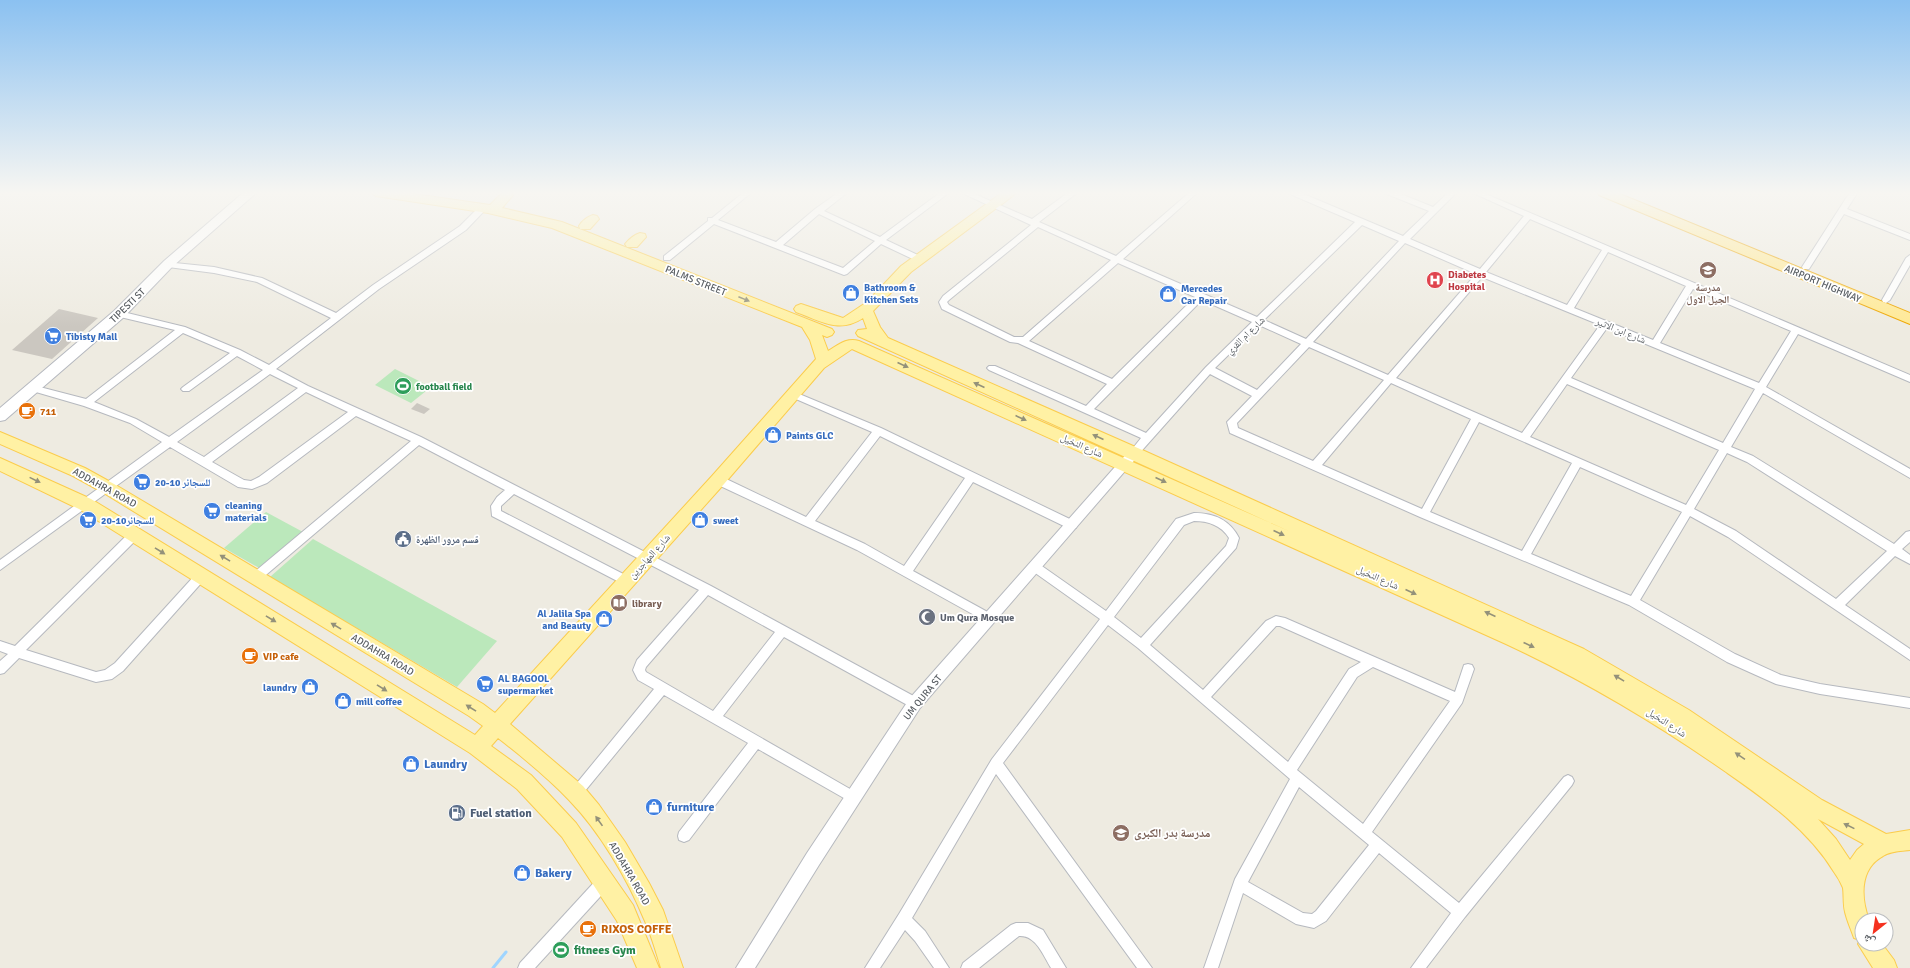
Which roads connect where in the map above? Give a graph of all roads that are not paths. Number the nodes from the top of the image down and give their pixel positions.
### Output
1 (199, 237) edge
2 (449, 237) edge
3 (590, 237) edge
4 (629, 237) edge
5 (692, 237) edge
6 (757, 237) edge
7 (787, 237) edge
8 (874, 237) edge
9 (884, 237) edge
10 (948, 237) edge
11 (1018, 237) edge
12 (1068, 237) edge
13 (1141, 237) edge
14 (1345, 237) edge
15 (1398, 237) edge
16 (1407, 237) edge
17 (1511, 237) edge
18 (1579, 237) edge
19 (1713, 237) edge
20 (1732, 237) edge
21 (1825, 237) edge
22 (880, 240) junction
23 (1404, 240) junction
24 (778, 245) junction
25 (1606, 249) junction
26 (667, 258) junction
27 (1116, 258) junction
28 (1910, 258) edge
29 (919, 259) junction
30 (168, 264) junction
31 (1806, 267) junction
32 (1481, 273) junction
33 (1691, 285) junction
34 (1201, 296) junction
35 (1886, 300) junction
36 (868, 309) junction
37 (1569, 309) junction
38 (1910, 310) edge
39 (119, 314) junction
40 (337, 317) junction
41 (808, 318) junction
42 (1910, 319) edge
43 (1259, 321) junction
44 (843, 322) junction
45 (1605, 324) junction
46 (182, 329) junction
47 (1795, 331) junction
48 (828, 336) junction
49 (856, 337) junction
50 (1021, 341) junction
51 (1308, 343) junction
52 (1655, 344) junction
53 (882, 349) junction
54 (237, 352) junction
55 (823, 359) junction
56 (270, 368) junction
57 (992, 368) dead end
58 (1208, 369) junction
59 (1390, 379) junction
60 (1565, 379) junction
61 (1910, 379) edge
62 (1113, 383) junction
63 (32, 388) junction
64 (305, 388) junction
65 (1761, 388) junction
66 (186, 389) dead end
67 (792, 394) junction
68 (1258, 395) junction
69 (87, 403) junction
70 (1087, 410) junction
71 (356, 411) junction
72 (0, 416) edge
73 (1477, 417) junction
74 (878, 430) junction
75 (1147, 437) junction
76 (0, 438) edge
77 (1524, 438) junction
78 (418, 440) junction
79 (170, 441) junction
80 (1725, 448) junction
81 (1129, 459) junction
82 (205, 462) junction
83 (1578, 462) junction
84 (1, 465) edge
85 (1315, 466) junction
86 (1910, 474) edge
87 (972, 476) junction
88 (718, 480) junction
89 (108, 488) junction
90 (512, 489) junction
91 (85, 504) junction
92 (1688, 510) junction
93 (1424, 514) junction
94 (808, 521) junction
95 (1072, 525) junction
96 (134, 535) junction
97 (1910, 535) edge
98 (1894, 549) junction
99 (1525, 555) junction
100 (647, 559) junction
101 (1910, 560) edge
102 (0, 566) edge
103 (1035, 567) junction
104 (906, 572) junction
105 (200, 577) junction
106 (256, 577) junction
107 (627, 581) junction
108 (707, 589) junction
109 (1633, 602) junction
110 (1836, 605) junction
111 (1106, 617) junction
112 (989, 618) junction
113 (783, 630) junction
114 (1142, 645) junction
115 (0, 646) edge
116 (16, 653) junction
117 (1910, 655) edge
118 (1372, 661) junction
119 (0, 669) edge
120 (1468, 669) dead end
121 (663, 687) junction
122 (1203, 698) junction
123 (1458, 699) junction
124 (915, 703) junction
125 (1910, 703) edge
126 (715, 718) junction
127 (496, 724) junction
128 (756, 742) junction
129 (476, 746) junction
130 (996, 763) junction
131 (1293, 775) junction
132 (1568, 781) dead end
133 (576, 793) junction
134 (854, 797) junction
135 (1364, 833) junction
136 (684, 836) dead end
137 (1910, 840) edge
138 (1884, 844) junction
139 (1377, 845) junction
140 (604, 882) junction
141 (1240, 884) junction
142 (1852, 884) junction
143 (1460, 912) junction
144 (1857, 912) edge
145 (904, 920) junction
146 (1875, 952) edge
147 (525, 968) edge
148 (648, 968) edge
149 (672, 968) edge
150 (745, 968) edge
151 (872, 968) edge
152 (942, 968) edge
153 (968, 968) edge
154 (1059, 968) edge
155 (1145, 968) edge
156 (1211, 968) edge
157 (1418, 968) edge
158 (1886, 968) edge

1 - 30 main road, TIPESTI ST
2 - 40 street
3 -> 41 main road, PALMS STREET
4 - 26 main road, PALMS STREET
5 - 26 street
6 - 24 street
7 - 24 street
8 - 22 street
9 - 22 street
10 - 29 main road, شارع المهاجرين
11 - 50 street
12 - 27 street
13 - 27 street
14 - 43 street, شارع ام القري
15 - 23 street, شارع ابن الاثير
16 - 23 street
17 - 32 street
18 - 25 street
19 - 42 highway, AIRPORT HIGHWAY
20 - 31 highway, AIRPORT HIGHWAY
21 - 31 street
22 - 24 street
22 - 29 street
23 - 32 street, شارع ابن الاثير
23 - 51 street
25 - 33 street
25 - 37 street
26 - 41 main road, PALMS STREET
27 - 34 street
27 - 50 street
28 - 35 street
29 - 36 main road, شارع المهاجرين
30 - 39 main road, TIPESTI ST
30 - 40 street
31 - 35 highway, AIRPORT HIGHWAY
32 - 37 street, شارع ابن الاثير
32 - 59 street
33 - 47 street
33 - 52 street
34 - 43 street
34 - 62 street
35 - 38 highway, AIRPORT HIGHWAY
36 - 41 main road
36 - 44 main road, شارع المهاجرين
36 - 49 main road, شارع المهاجرين
36 - 53 main road
37 - 45 street, شارع ابن الاثير
39 - 46 street
39 - 63 main road, TIPESTI ST
40 - 56 street
41 - 44 main road, PALMS STREET
41 - 48 main road, PALMS STREET
41 - 55 main road
43 - 51 street
43 - 58 street, شارع ام القري
44 - 48 main road, شارع المهاجرين
44 - 49 main road, PALMS STREET
45 - 52 street, شارع ابن الاثير
45 - 60 street
46 - 54 street
46 - 69 street
47 - 61 street
47 - 65 street
48 - 49 main road, PALMS STREET
48 - 55 main road, شارع المهاجرين
49 - 53 main road, شارع النخيل
49 - 55 main road, شارع المهاجرين
50 - 62 street
51 - 59 street
51 - 68 street
52 - 65 street, شارع ابن الاثير
53 - 55 main road
53 - 81 main road, شارع النخيل
54 - 56 street
54 - 66 street
55 - 67 main road, شارع المهاجرين
56 - 64 street
56 - 79 street
57 - 70 street
58 - 68 street
58 - 75 street, شارع ام القري
59 - 73 street
59 - 85 street
60 - 77 street
60 - 80 street
62 - 70 street
63 - 69 street
63 - 72 main road, TIPESTI ST
64 - 71 street
64 - 82 street
65 - 80 street
65 - 86 street, شارع ابن الاثير
67 - 74 street
67 - 88 main road, شارع المهاجرين
68 - 85 street
69 - 79 street
70 - 75 street
71 - 78 street
71 - 82 street
73 - 77 street
73 - 93 street
74 - 87 street
74 - 94 street
75 - 81 street, شارع ام القري
76 - 89 main road, ADDAHRA ROAD
77 - 83 street
78 - 90 street
78 - 106 street
79 - 82 street
79 - 89 street
80 - 92 street
80 - 98 street
81 - 95 street, UM QURA ST
138 -> 81 main road, شارع النخيل
81 -> 142 main road, شارع النخيل
83 - 92 street
83 - 99 street
84 -> 91 main road
85 - 93 street
87 - 95 street
87 - 104 street
88 - 94 street
88 - 100 main road, شارع المهاجرين
89 - 91 street
106 -> 89 main road, ADDAHRA ROAD
90 - 100 street
90 - 107 street
91 - 96 main road
91 - 102 street
92 - 109 street
92 - 110 street
93 - 99 street
94 - 104 street
95 - 103 street, UM QURA ST
96 -> 105 main road
96 - 116 street
97 - 98 street
98 - 101 street
98 - 110 street
99 - 109 street
100 - 107 main road, شارع المهاجرين
100 - 108 street
103 - 111 street
103 - 112 street, UM QURA ST
104 - 112 street
105 - 116 street
105 -> 129 main road
127 -> 106 main road, ADDAHRA ROAD
107 - 127 main road, شارع المهاجرين
108 - 113 street
108 - 121 street
109 - 125 street
110 - 117 street
111 - 114 street
111 - 114 street
111 - 130 street
112 - 124 street, UM QURA ST
113 - 124 street
113 - 126 street
114 - 122 street
115 - 116 street
116 - 119 street
118 - 122 street
118 - 123 street
118 - 131 street
120 - 123 street
121 - 126 street
121 - 133 street
122 - 131 street
123 - 135 street
124 - 134 street, UM QURA ST
126 - 128 street
127 - 129 main road, شارع المهاجرين
127 - 133 main road, ADDAHRA ROAD
128 - 134 street
128 - 136 street
129 - 140 main road
130 - 145 street
130 - 155 street
131 - 135 street
131 - 141 street
132 - 143 street
149 -> 133 main road, ADDAHRA ROAD
134 - 150 street, UM QURA ST
135 - 139 street
137 - 138 main road
138 - 142 main road
139 - 141 street
139 - 143 street
140 - 147 street
140 - 148 main road
141 - 156 street
142 - 144 main road
143 - 157 street
145 - 151 street
145 - 152 street
146 - 158 main road
153 - 154 street

